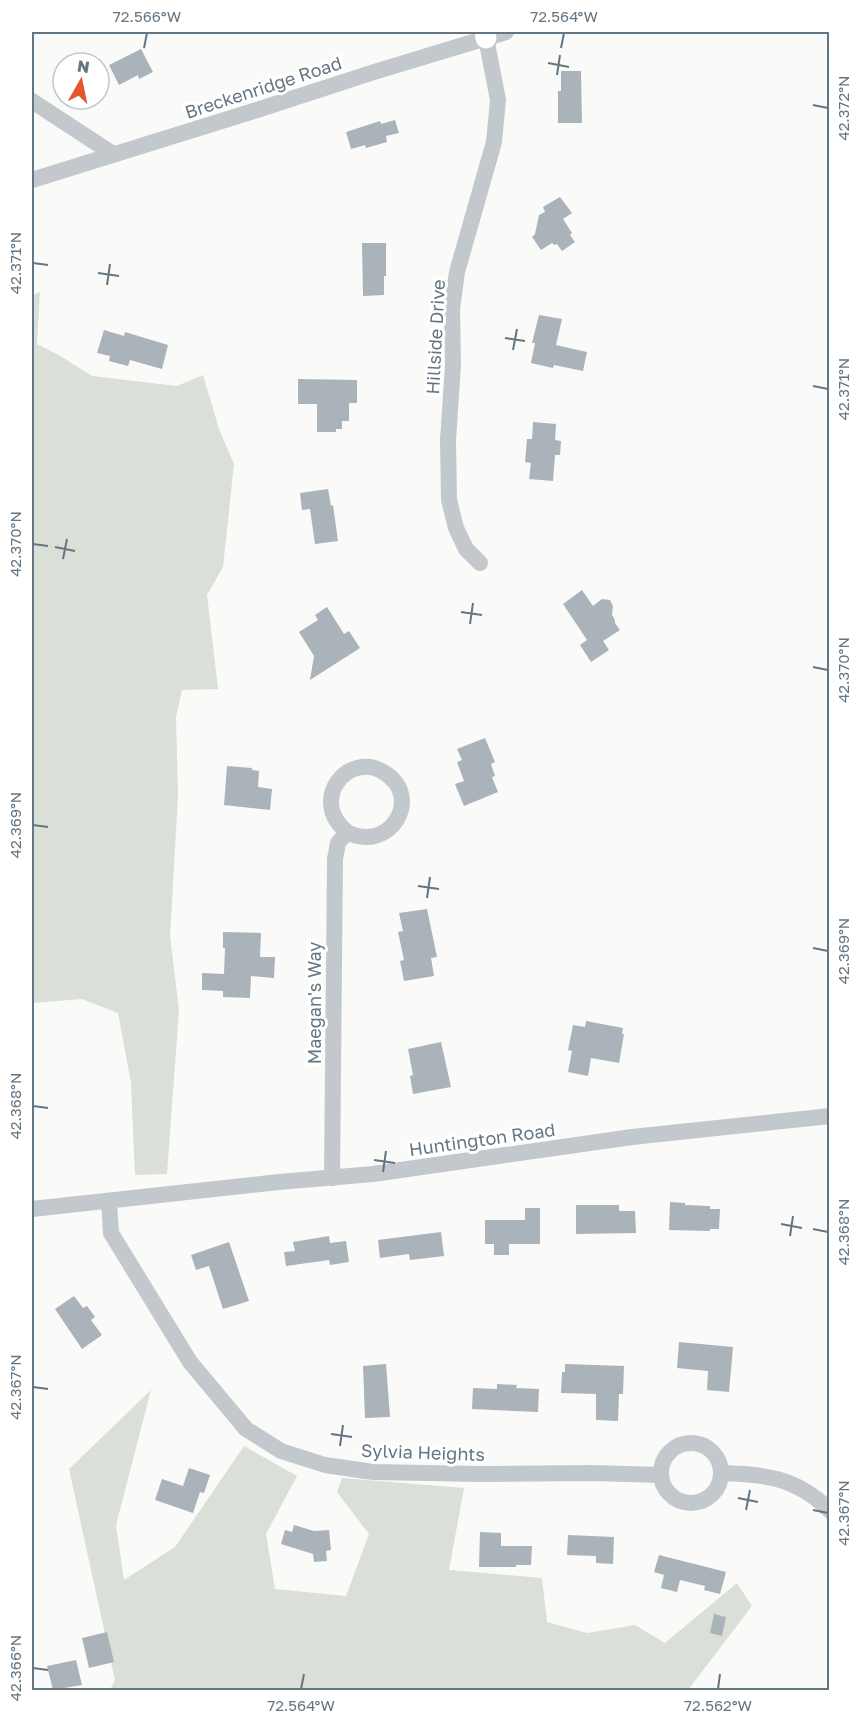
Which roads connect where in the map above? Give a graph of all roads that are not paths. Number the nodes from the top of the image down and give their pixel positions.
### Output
1 (506, 32) edge
2 (485, 35) edge
3 (32, 101) edge
4 (112, 154) junction
5 (32, 180) edge
6 (480, 563) dead end
7 (347, 832) junction
8 (830, 1116) edge
9 (332, 1178) junction
10 (109, 1201) junction
11 (32, 1209) edge
12 (722, 1473) junction
13 (661, 1474) junction
14 (830, 1511) edge

1 - 2 street, Breckenridge Road
2 - 4 street, Breckenridge Road
2 - 6 street, Hillside Drive
3 - 4 street
4 - 5 street, Breckenridge Road
7 - 7 street
7 - 9 street, Maegan's Way
8 - 9 street, Huntington Road
9 - 10 street, Huntington Road
10 - 11 street, Huntington Road
10 - 13 street, Sylvia Heights
12 - 13 street
12 - 13 street
12 - 14 street

